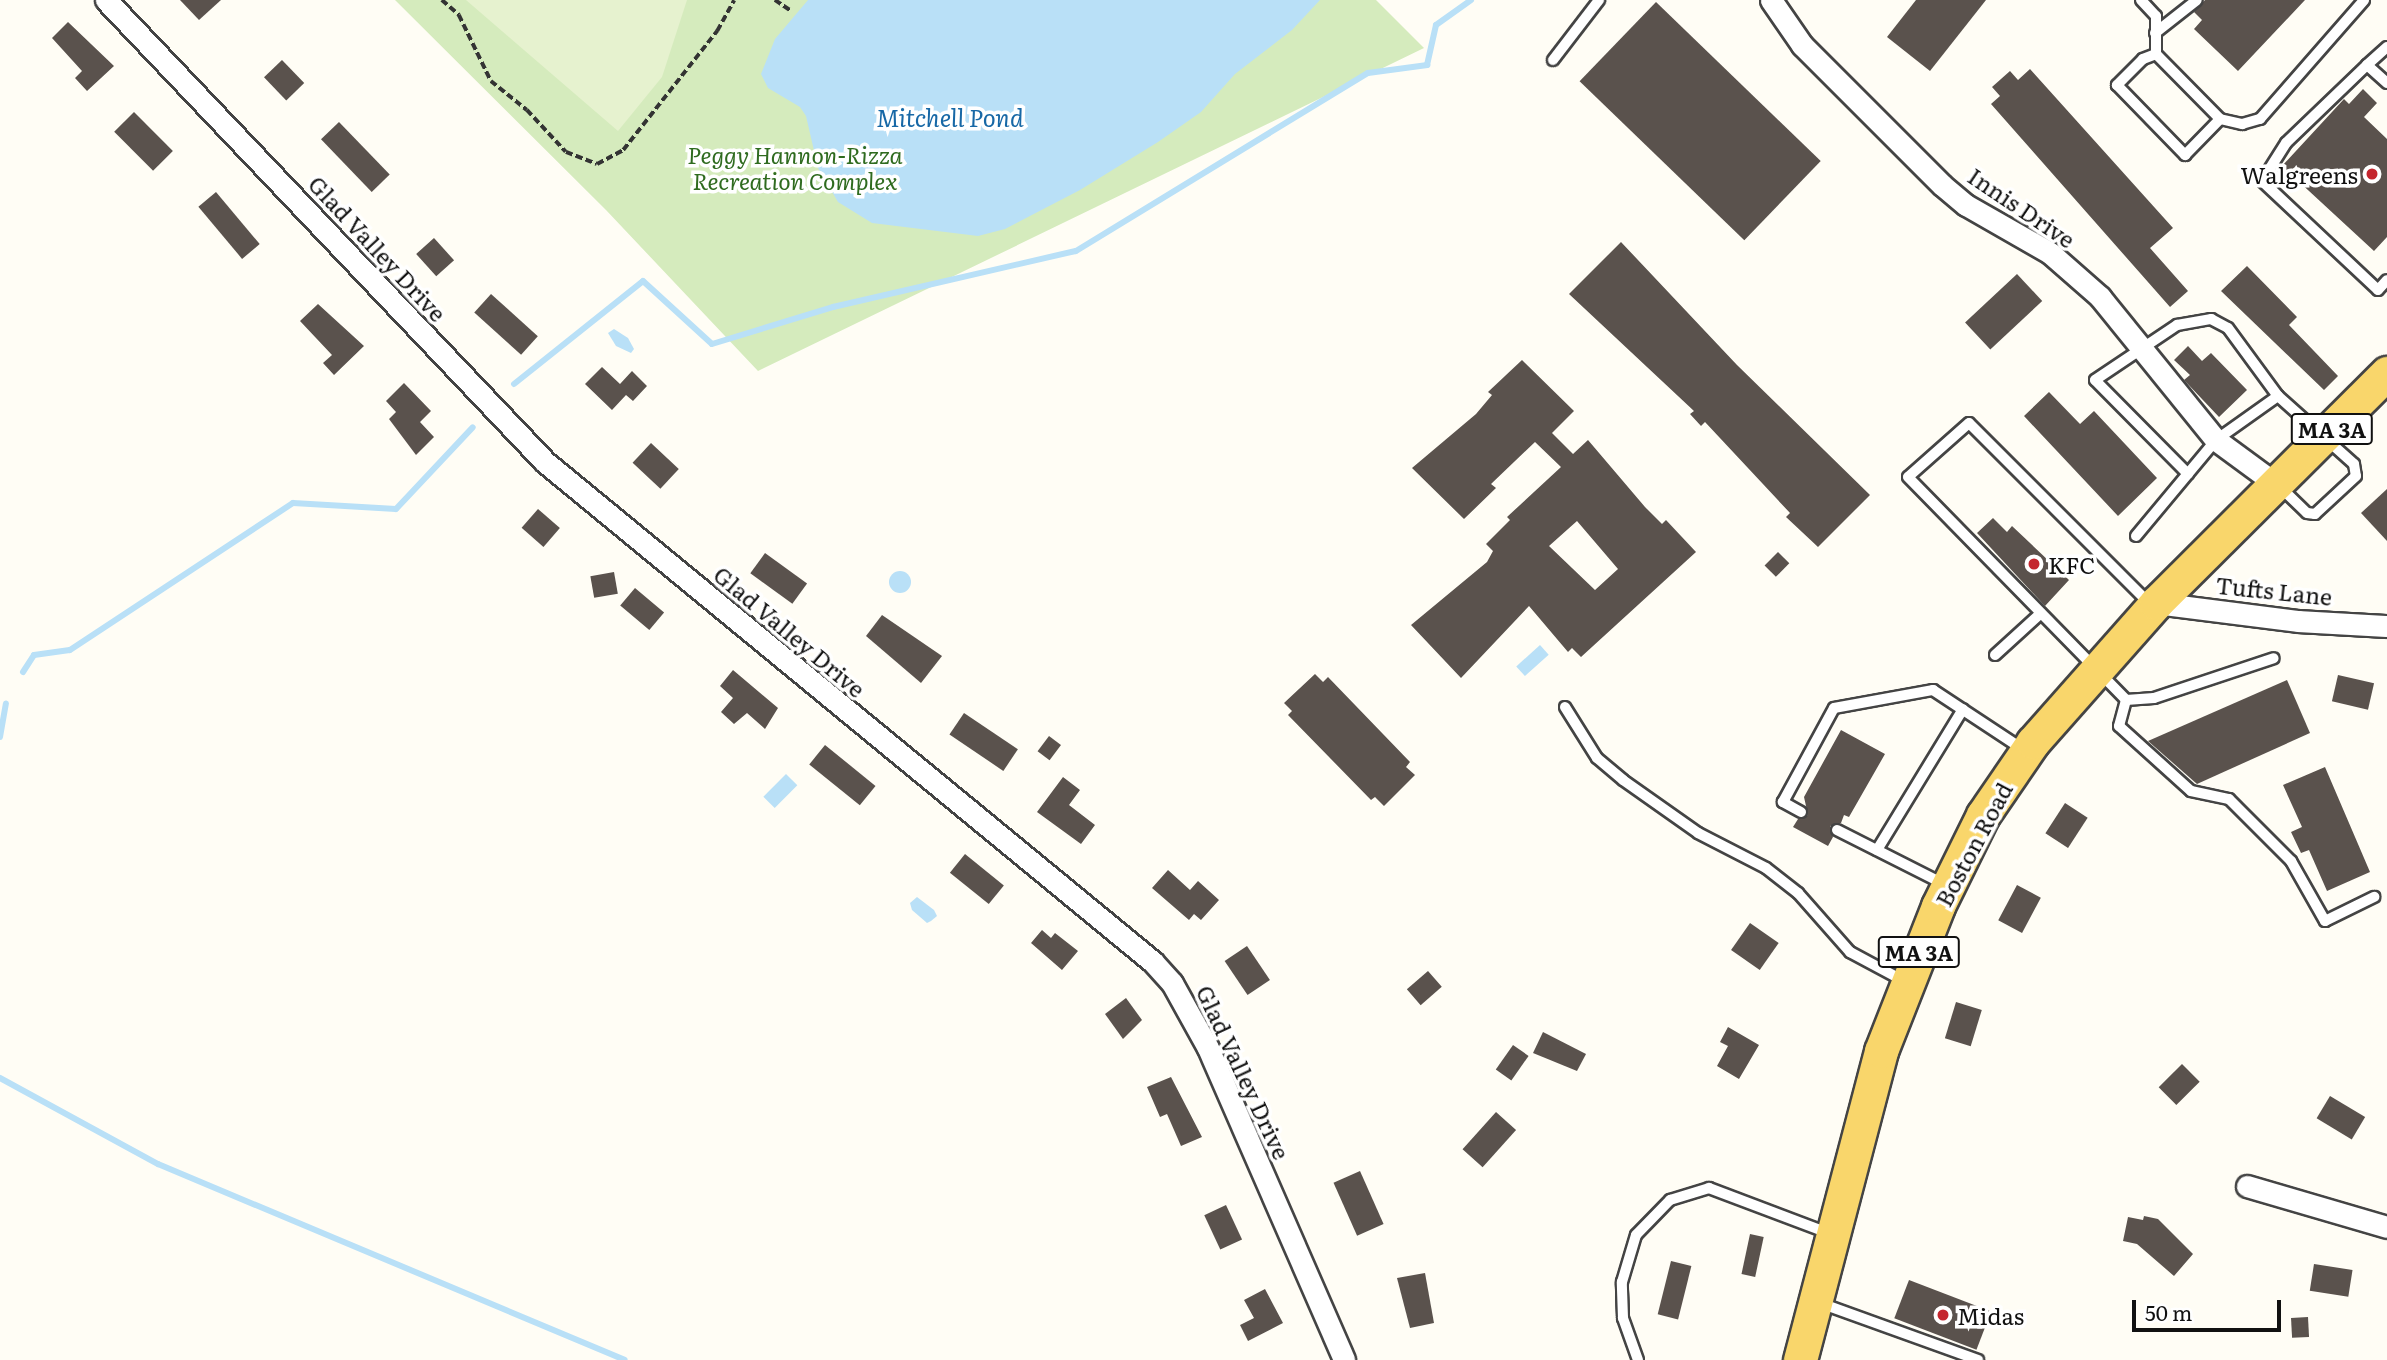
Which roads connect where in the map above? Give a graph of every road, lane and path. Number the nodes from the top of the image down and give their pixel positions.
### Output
1 (106, 0) edge
2 (442, 0) edge
3 (734, 0) edge
4 (775, 0) edge
5 (1599, 0) edge
6 (1771, 0) edge
7 (2141, 0) edge
8 (2197, 0) edge
9 (2364, 0) edge
10 (790, 10) dead end
11 (2155, 33) junction
12 (2387, 47) edge
13 (2156, 54) junction
14 (1553, 60) dead end
15 (2367, 65) junction
16 (2387, 83) edge
17 (2220, 119) junction
18 (2387, 280) edge
19 (2142, 353) junction
20 (2387, 373) edge
21 (2278, 397) junction
22 (2325, 436) junction
23 (2216, 440) junction
24 (2188, 474) junction
25 (2276, 484) junction
26 (2136, 536) dead end
27 (2155, 605) junction
28 (2041, 613) junction
29 (2387, 625) edge
30 (1994, 655) dead end
31 (2274, 658) dead end
32 (2096, 670) junction
33 (2126, 700) junction
34 (1565, 707) dead end
35 (1963, 709) junction
36 (2026, 751) junction
37 (1801, 812) dead end
38 (1837, 830) dead end
39 (1877, 850) junction
40 (1948, 886) junction
41 (2374, 897) dead end
42 (1906, 982) junction
43 (2247, 1186) dead end
44 (2387, 1227) edge
45 (1830, 1234) junction
46 (1814, 1301) junction
47 (1344, 1360) edge
48 (1638, 1360) edge
49 (1800, 1360) edge
50 (1978, 1360) edge

1 - 47 street, Glad Valley Drive
2 - 3 path
4 - 10 path
5 - 14 lane
6 - 19 street, Innis Drive
7 - 11 lane
8 - 11 lane
9 - 17 lane
11 - 13 lane
12 - 15 lane
13 - 17 lane
13 - 17 lane
15 - 16 lane
15 - 18 lane
19 - 21 lane
19 - 23 street, Innis Drive
19 - 24 lane
20 - 22 main road, Boston Road / MA 3A
21 - 22 lane
21 - 23 lane
22 - 25 main road, Boston Road / MA 3A
22 - 25 lane
23 - 24 lane
23 - 25 street, Innis Drive
24 - 26 lane
25 - 27 main road, Boston Road / MA 3A
27 - 28 lane
27 - 29 street, Tufts Lane
27 - 32 main road, Boston Road / MA 3A
28 - 30 lane
28 - 32 lane
31 - 33 lane
32 - 33 lane
32 - 36 main road, Boston Road / MA 3A
33 - 41 lane
34 - 42 lane
35 - 36 lane
35 - 37 lane
35 - 39 lane
36 - 40 main road, Boston Road / MA 3A
38 - 39 lane
39 - 40 lane
40 - 42 main road, Boston Road / MA 3A
42 - 45 main road, Boston Road / MA 3A
43 - 44 street
45 - 46 main road, Boston Road / MA 3A
45 - 48 lane
46 - 49 main road, Boston Road / MA 3A
46 - 50 lane

